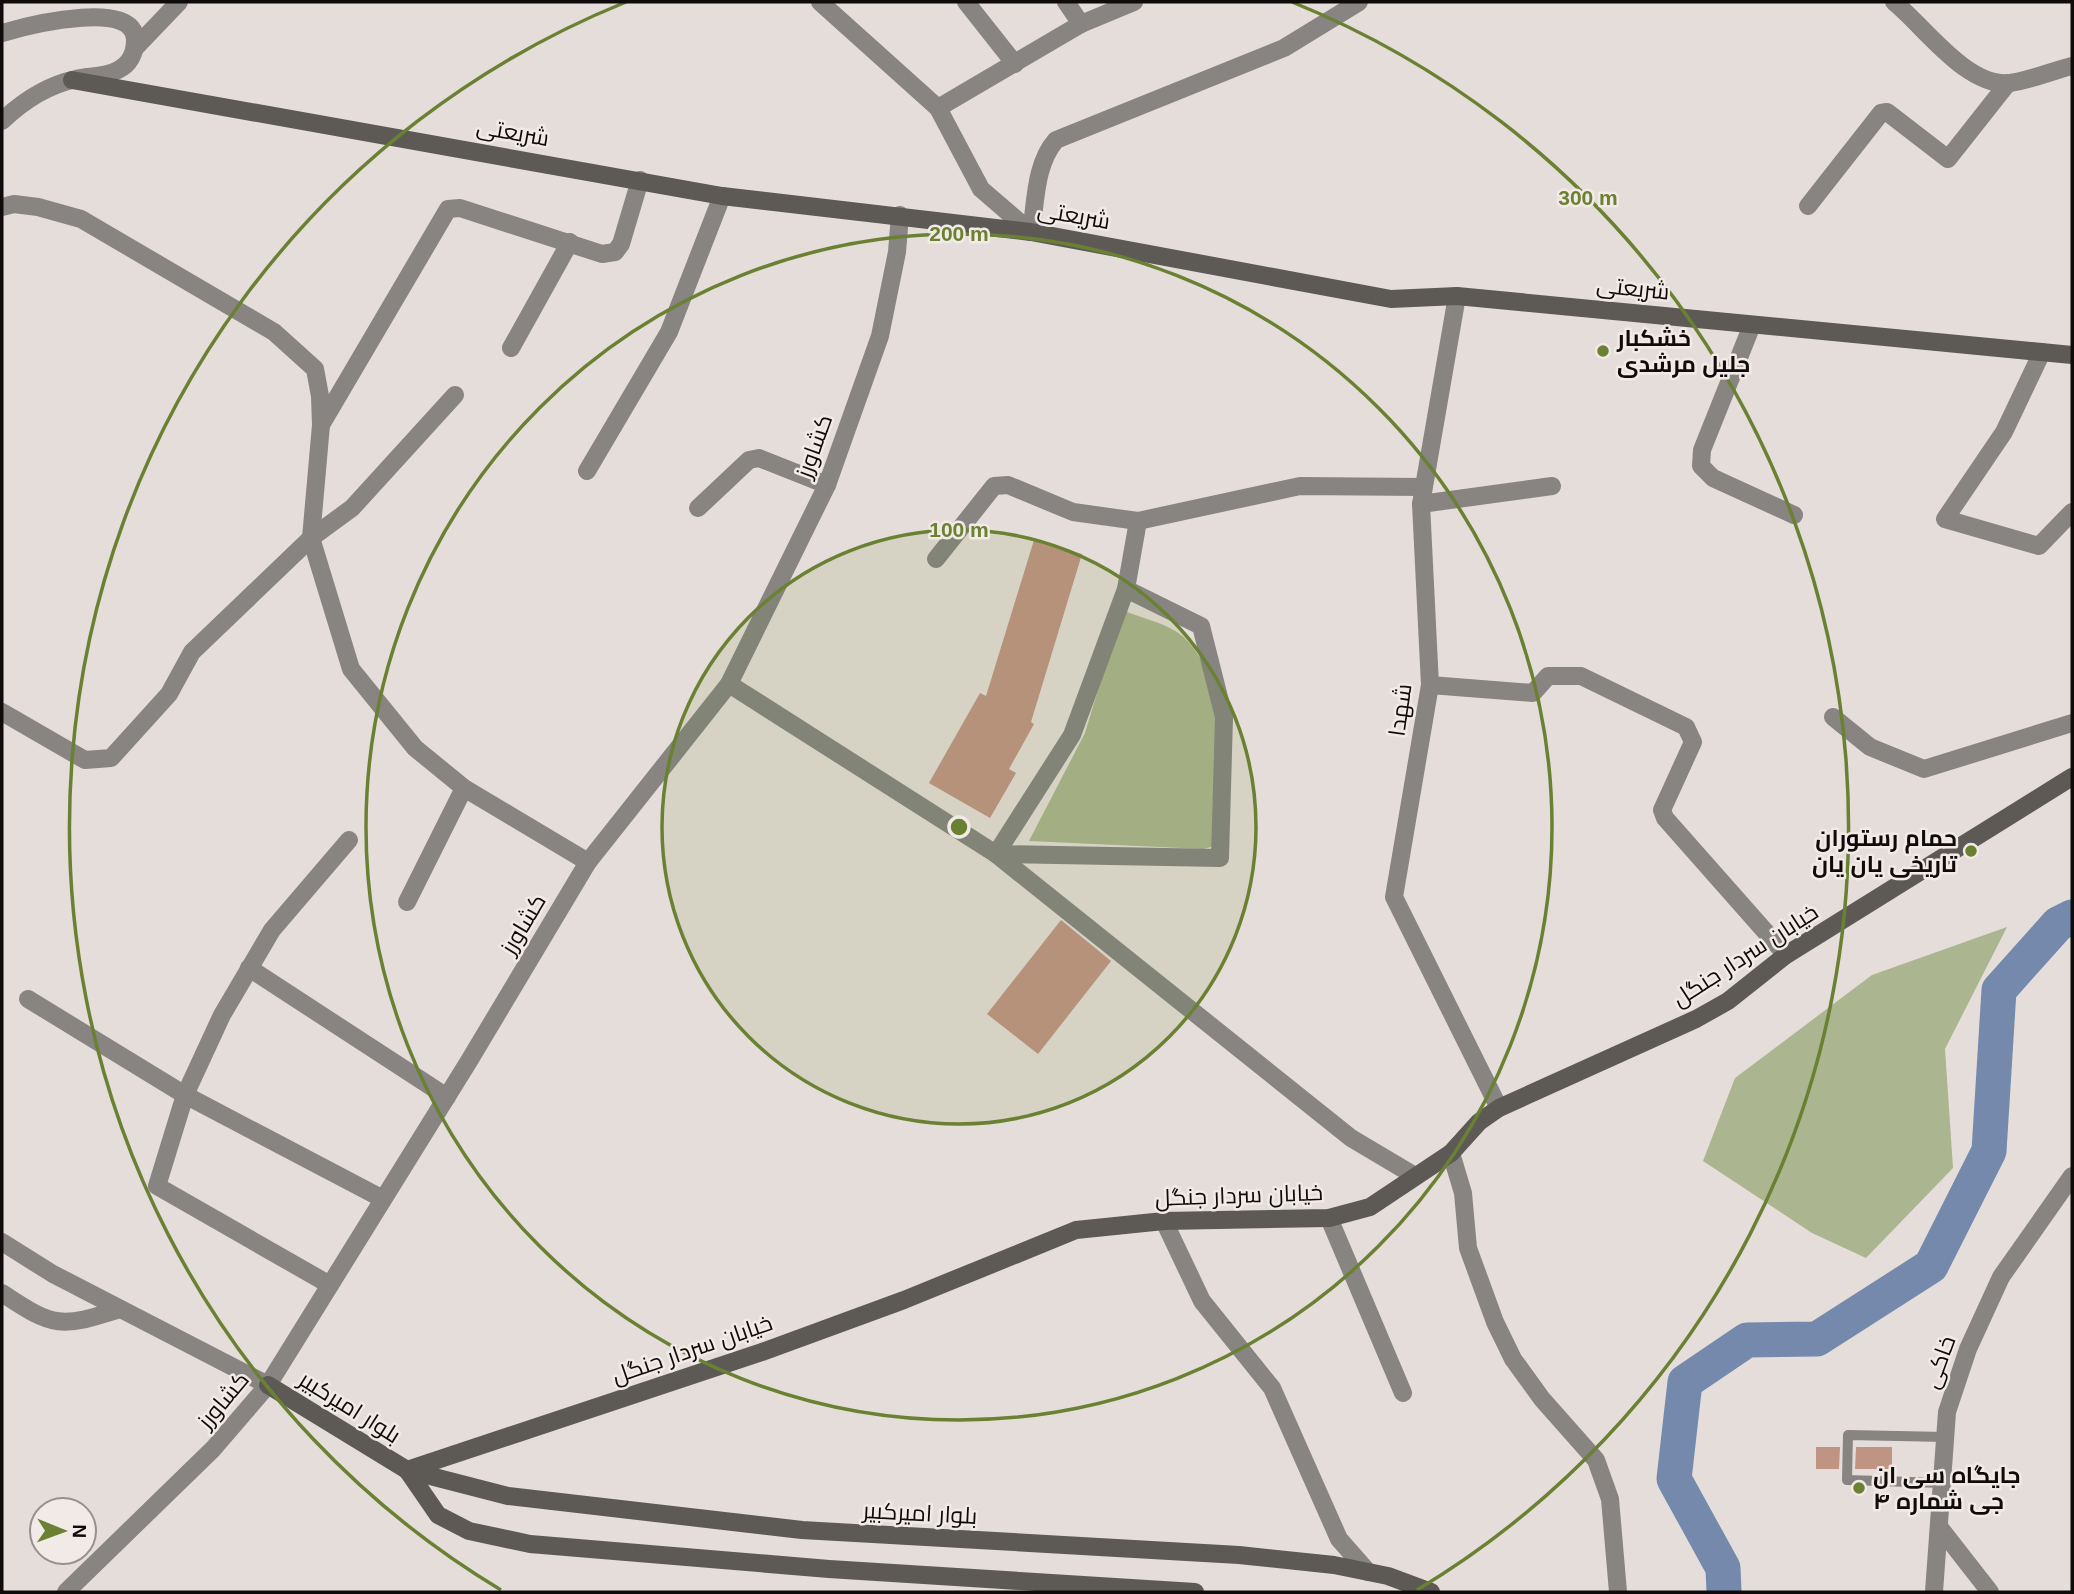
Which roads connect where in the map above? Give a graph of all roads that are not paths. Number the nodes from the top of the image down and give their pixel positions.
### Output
1 (96, 2) edge
2 (179, 2) edge
3 (820, 2) edge
4 (966, 2) edge
5 (1066, 2) edge
6 (1134, 2) edge
7 (1359, 2) edge
8 (1894, 2) edge
9 (1081, 24) junction
10 (2, 33) edge
11 (135, 48) junction
12 (1015, 64) junction
13 (2072, 65) edge
14 (72, 80) junction
15 (2008, 83) junction
16 (938, 108) junction
17 (2, 121) edge
18 (640, 180) junction
19 (722, 196) junction
20 (1808, 205) dead end
21 (2, 207) edge
22 (900, 215) junction
23 (1031, 232) junction
24 (570, 242) junction
25 (1457, 296) junction
26 (1752, 325) junction
27 (511, 348) dead end
28 (2042, 352) junction
29 (2072, 355) edge
30 (455, 395) dead end
31 (320, 425) junction
32 (587, 471) dead end
33 (827, 485) junction
34 (1552, 486) dead end
35 (1422, 495) junction
36 (698, 508) dead end
37 (2072, 512) edge
38 (1794, 515) dead end
39 (1138, 521) junction
40 (311, 538) junction
41 (936, 559) dead end
42 (1126, 589) junction
43 (729, 684) junction
44 (1430, 685) junction
45 (2, 712) edge
46 (1833, 717) dead end
47 (2072, 723) edge
48 (2072, 777) edge
49 (464, 789) junction
50 (349, 840) dead end
51 (996, 854) junction
52 (588, 862) junction
53 (407, 902) dead end
54 (1786, 955) junction
55 (249, 968) junction
56 (28, 999) dead end
57 (185, 1095) junction
58 (447, 1097) junction
59 (1499, 1108) junction
60 (1451, 1153) junction
61 (1415, 1176) junction
62 (2072, 1176) edge
63 (383, 1199) junction
64 (1329, 1218) junction
65 (1164, 1221) junction
66 (2, 1242) edge
67 (330, 1285) junction
68 (2, 1293) edge
69 (120, 1309) junction
70 (268, 1385) junction
71 (1403, 1393) dead end
72 (1946, 1437) junction
73 (407, 1471) junction
74 (1943, 1483) junction
75 (1940, 1528) junction
76 (1368, 1572) junction
77 (66, 1592) edge
78 (1195, 1592) edge
79 (1431, 1592) edge
80 (1618, 1592) edge
81 (1934, 1592) edge
82 (1990, 1592) edge

1 - 10 street
1 - 11 street
2 - 11 street
3 - 16 street
4 - 12 street
5 - 9 street
6 - 9 street
7 - 23 street
8 - 15 street
9 - 12 street
11 - 14 street
12 - 16 street
13 - 15 street
14 - 17 street
14 - 18 main road, شریعتی
15 - 20 street
16 - 23 street
18 - 19 main road, شریعتی
18 - 24 street
19 - 22 main road, شریعتی
19 - 32 street
21 - 31 street
22 - 23 main road, شریعتی
22 - 33 street, کشاورز
23 - 25 main road, شریعتی
24 - 27 street
24 - 31 street
25 - 26 main road, شریعتی
25 - 35 street, شهدا
26 - 28 main road, شریعتی
26 - 38 street
28 - 29 main road, شریعتی
28 - 37 street
30 - 40 street
31 - 40 street
33 - 36 street
33 - 43 street, کشاورز
34 - 35 street
35 - 39 street
35 - 44 street, شهدا
39 - 41 street
39 - 42 street
40 - 45 street
40 - 49 street
42 - 51 street
42 - 51 street
43 - 51 street
43 - 52 street, کشاورز
44 - 54 street
44 - 59 street, شهدا
46 - 47 street
48 - 54 main road, خیابان سردار جنگل
49 - 52 street
49 - 53 street
50 - 55 street
51 - 61 street
52 - 58 street, کشاورز
54 - 59 main road, خیابان سردار جنگل
55 - 57 street
55 - 58 street
56 - 57 street
57 - 63 street
57 - 67 street
58 - 63 street, کشاورز
59 - 60 main road, خیابان سردار جنگل
60 - 61 main road, خیابان سردار جنگل
60 - 80 street
61 - 64 main road, خیابان سردار جنگل
62 - 72 street, خاکی
63 - 67 street, کشاورز
64 - 65 main road, خیابان سردار جنگل
64 - 71 street
65 - 73 main road, خیابان سردار جنگل
65 - 76 street
66 - 69 street
67 - 70 street, کشاورز
68 - 69 street
69 - 70 street
70 - 73 main road, بلوار امیرکبیر
70 - 77 street, کشاورز
72 - 74 street, خاکی
72 - 74 lane
73 - 76 main road, بلوار امیرکبیر
73 - 78 main road, بلوار امیرکبیر
74 - 75 street, خاکی
75 - 81 street, خاکی
75 - 82 street
76 - 79 main road, بلوار امیرکبیر

